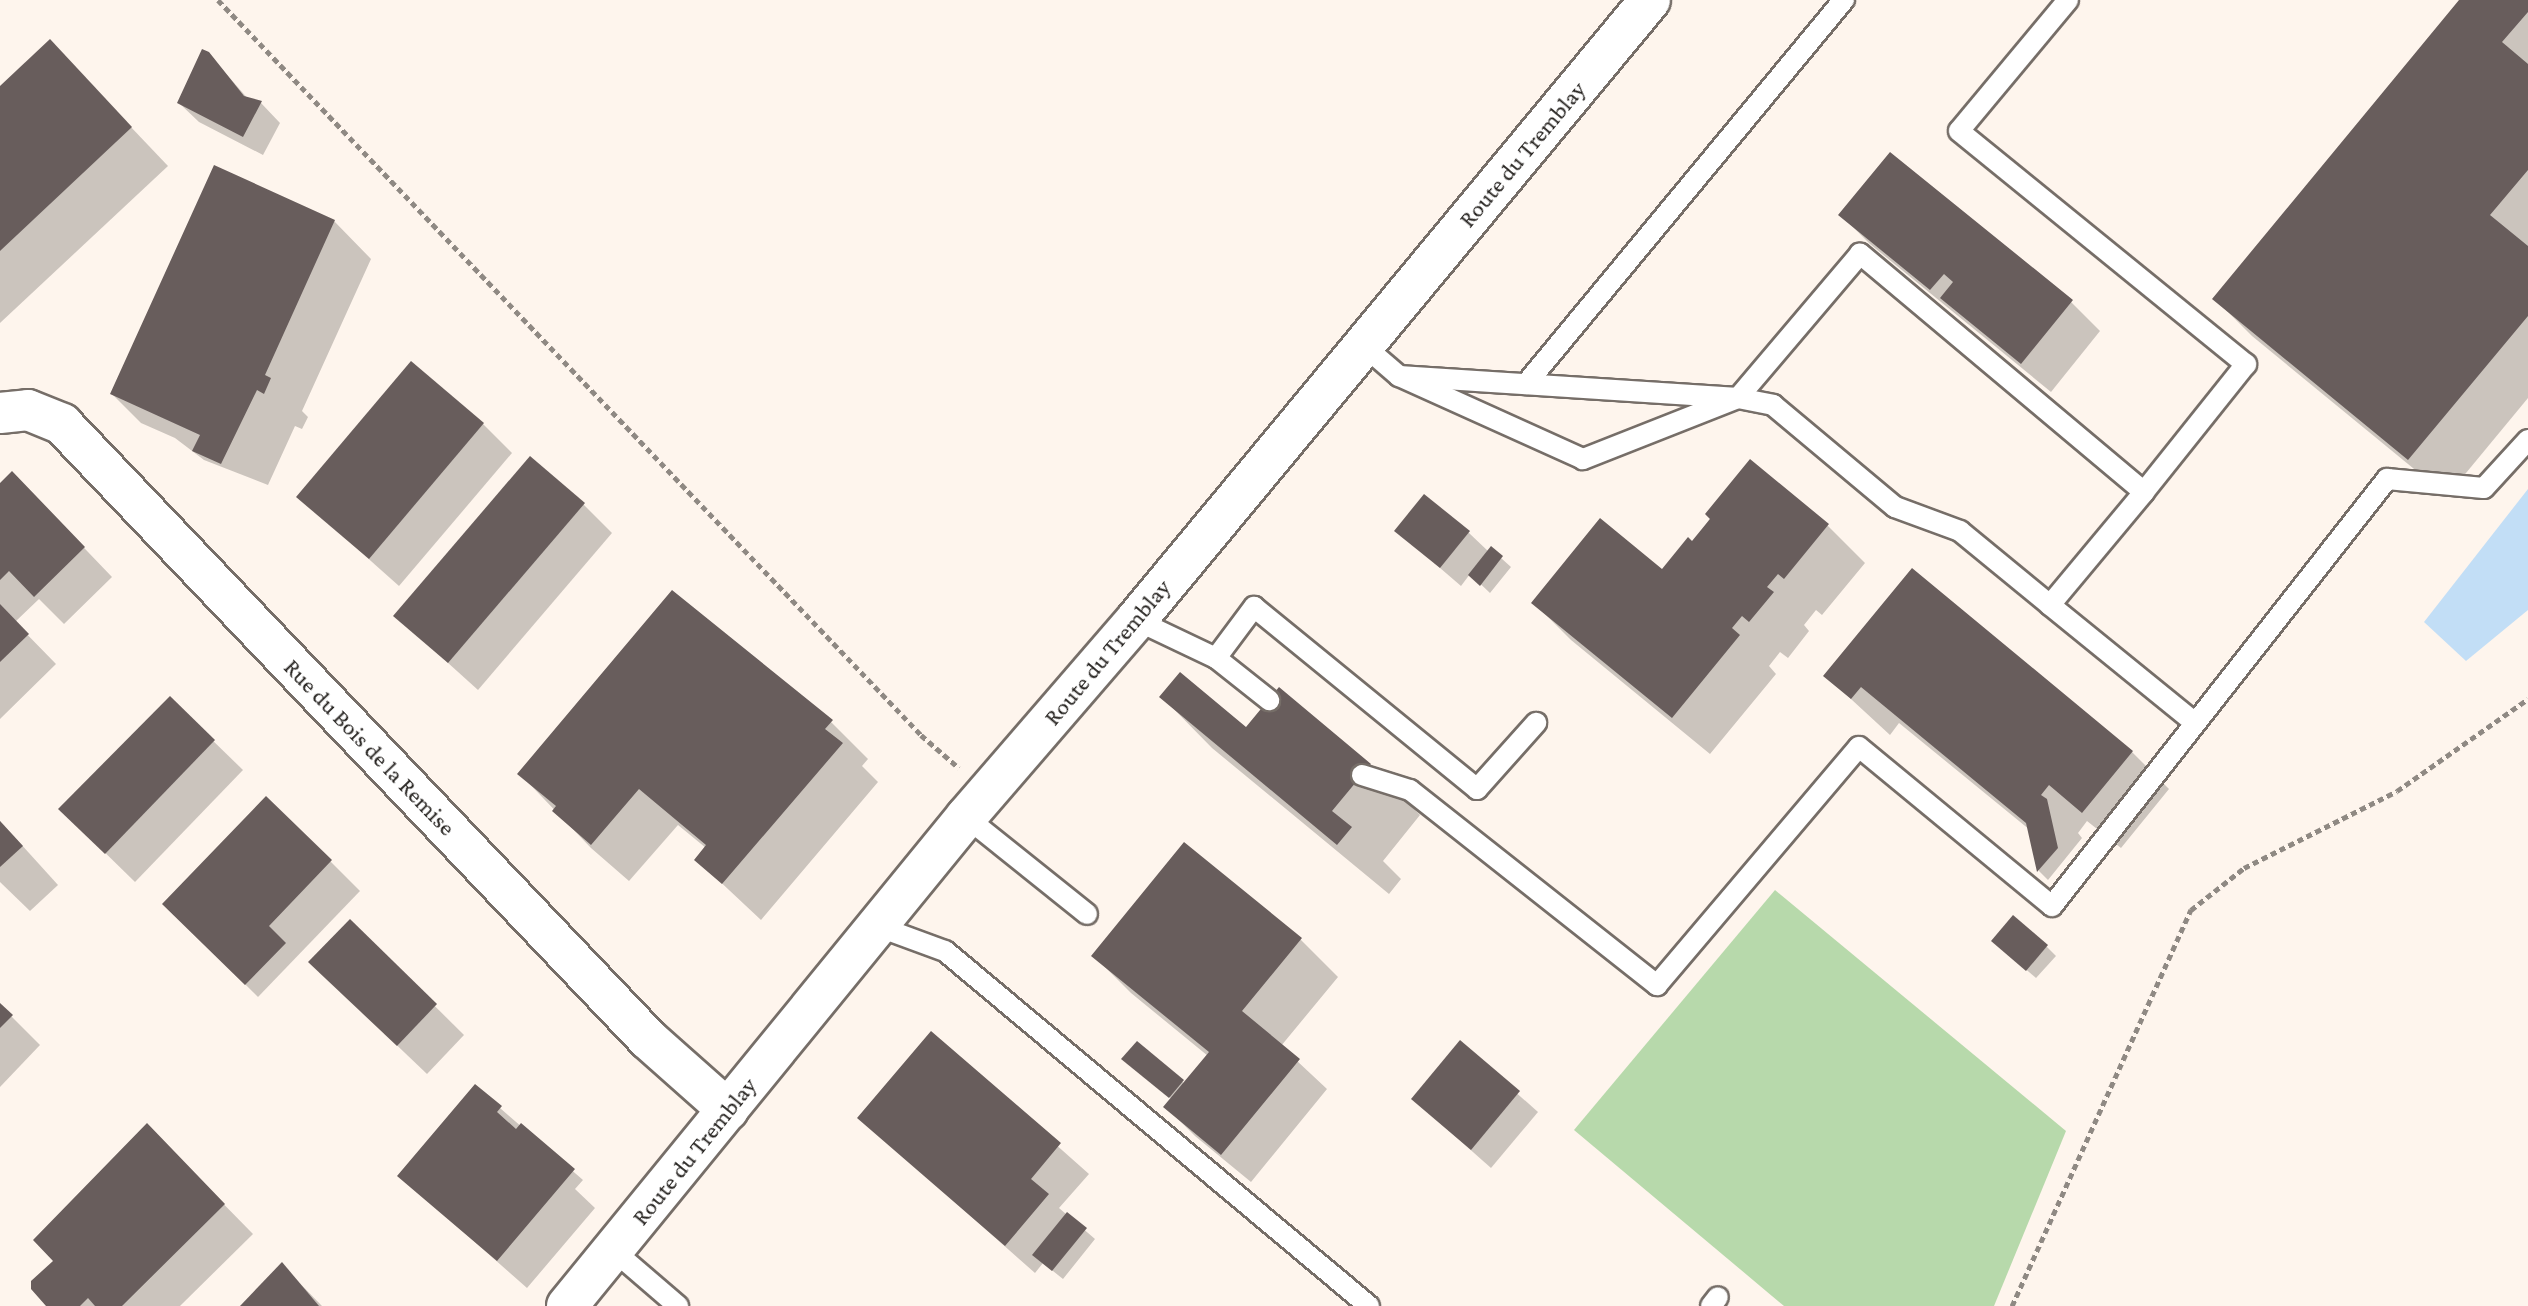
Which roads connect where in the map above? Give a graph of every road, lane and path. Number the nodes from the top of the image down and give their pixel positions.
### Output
1 (218, 0) edge
2 (1650, 0) edge
3 (1844, 0) edge
4 (2068, 0) edge
5 (1363, 345) junction
6 (1399, 376) junction
7 (1526, 384) junction
8 (1738, 398) junction
9 (0, 413) edge
10 (2528, 440) edge
11 (2144, 492) junction
12 (2050, 605) junction
13 (1136, 620) junction
14 (1216, 658) junction
15 (2528, 699) edge
16 (1269, 700) dead end
17 (1536, 723) dead end
18 (2195, 723) junction
19 (1362, 775) dead end
20 (976, 805) junction
21 (1087, 914) dead end
22 (877, 926) junction
23 (728, 1110) junction
24 (613, 1250) junction
25 (567, 1306) edge
26 (678, 1306) edge
27 (1369, 1306) edge
28 (2012, 1306) edge

1 - 20 path
2 - 5 street, Route du Tremblay
3 - 7 lane
4 - 11 lane
5 - 6 lane
5 - 13 street, Route du Tremblay
6 - 7 lane
6 - 8 lane
7 - 8 lane
8 - 11 lane
8 - 12 lane
9 - 23 street, Rue du Bois de la Remise
10 - 18 lane
11 - 12 lane
12 - 18 lane
13 - 14 lane
13 - 20 street, Route du Tremblay
14 - 16 lane
14 - 17 lane
15 - 28 path
18 - 19 lane
20 - 21 lane
20 - 22 street, Route du Tremblay
22 - 23 street, Route du Tremblay
22 - 27 lane
23 - 24 street, Route du Tremblay
24 - 25 street, Route du Tremblay
24 - 26 lane

